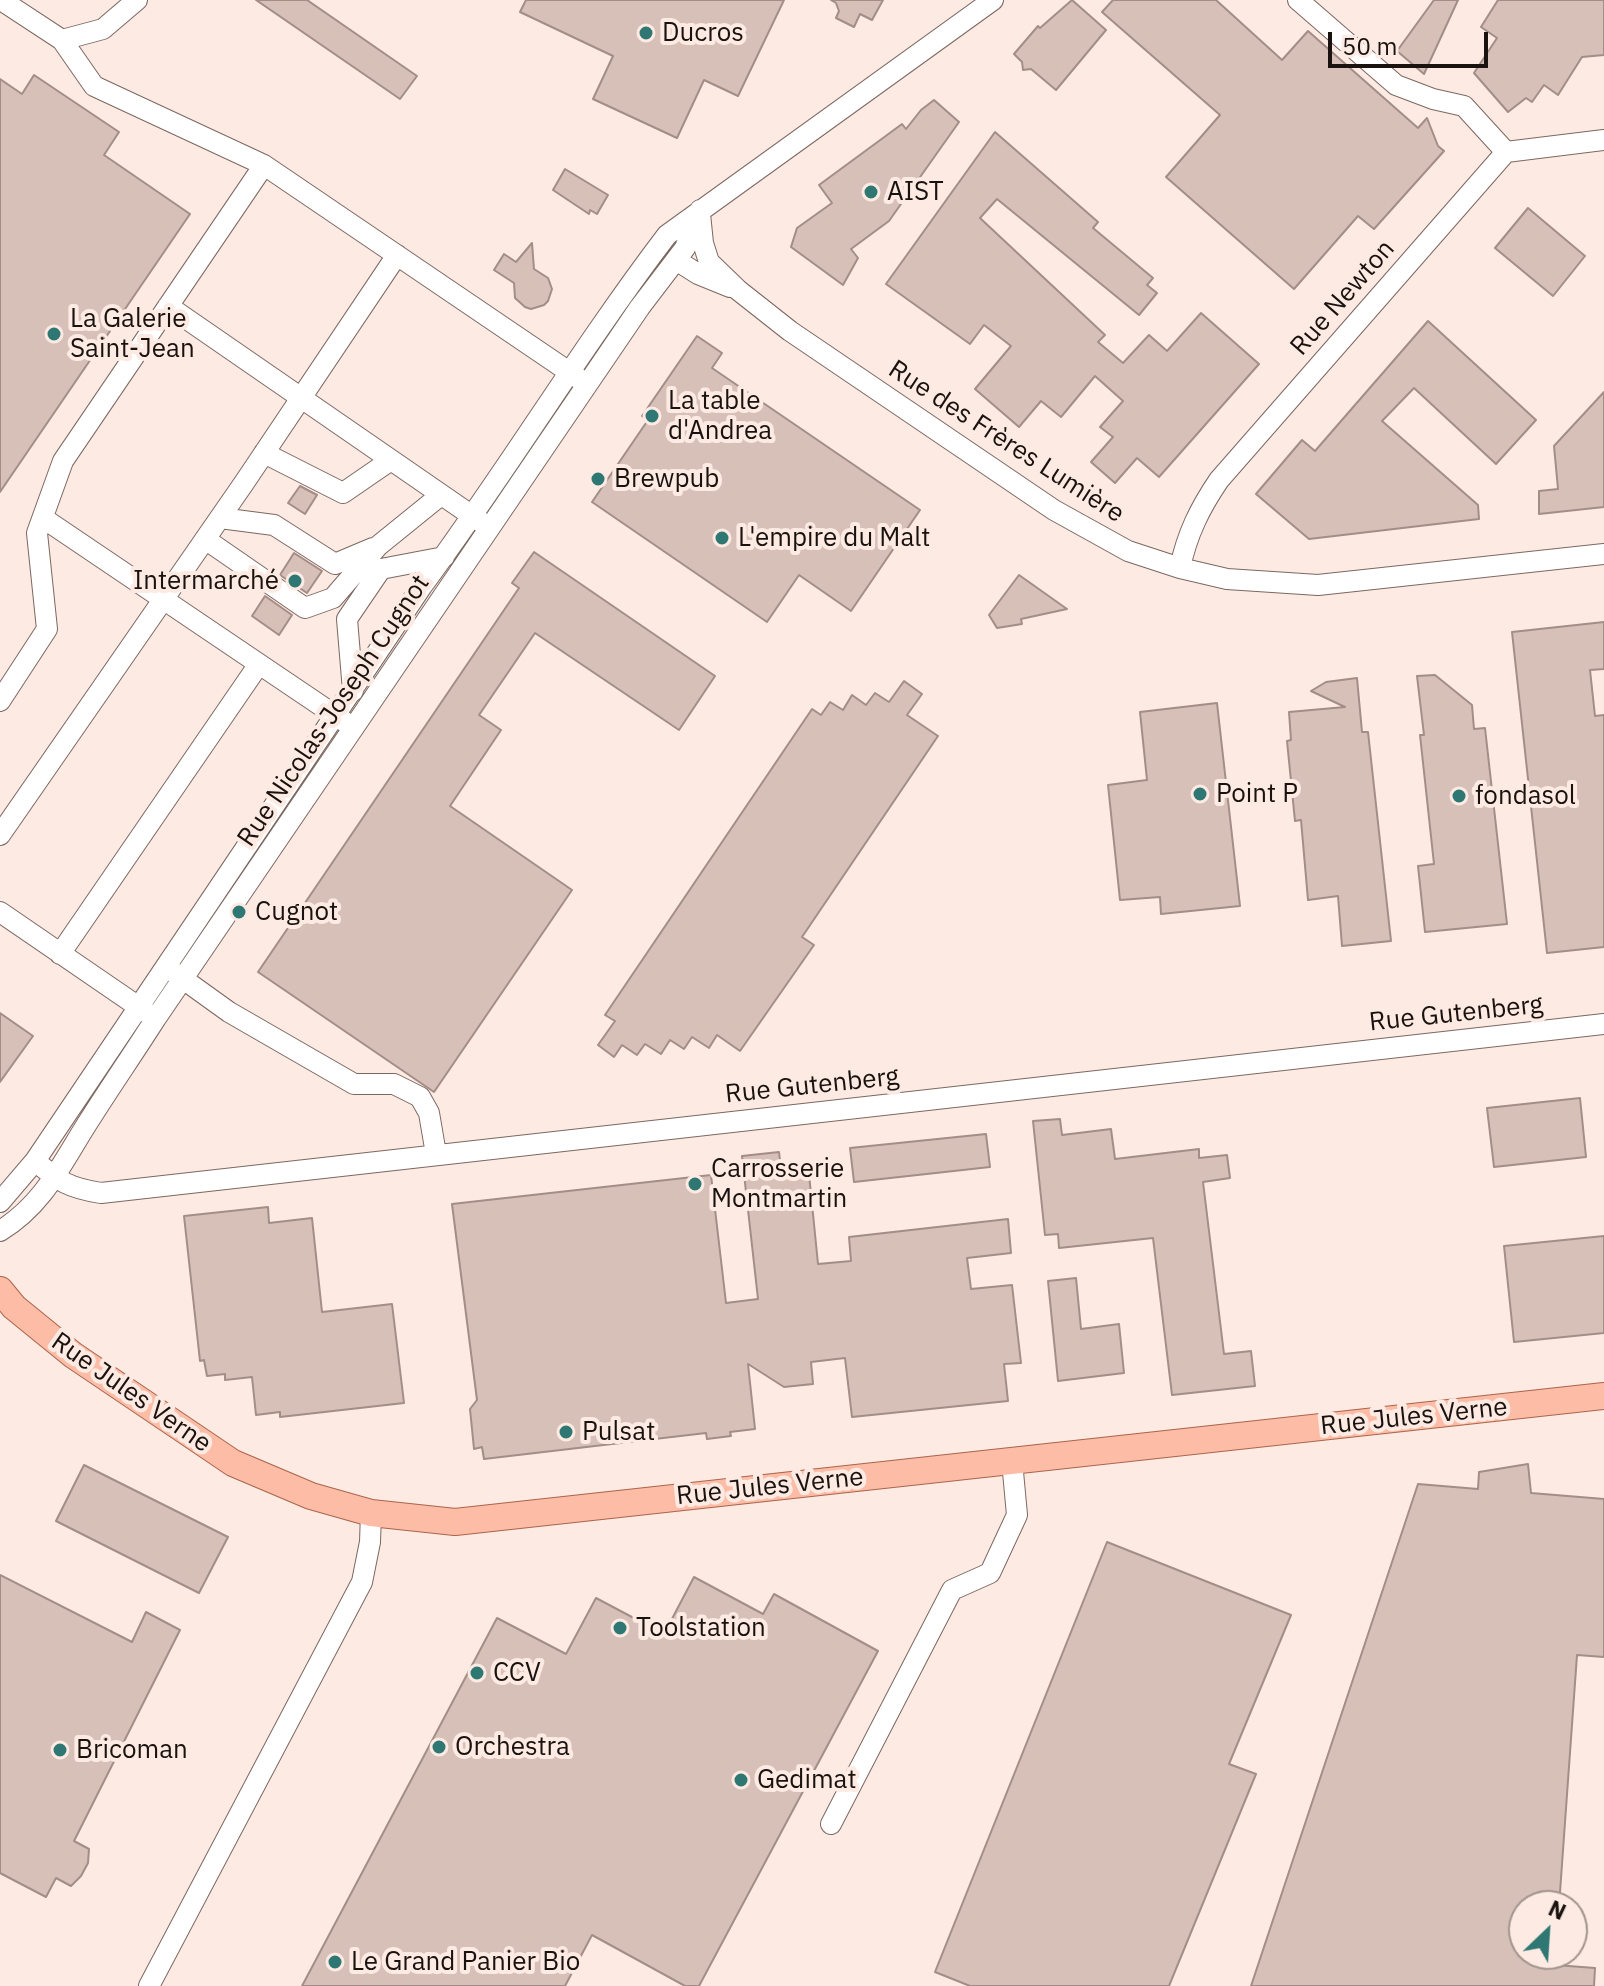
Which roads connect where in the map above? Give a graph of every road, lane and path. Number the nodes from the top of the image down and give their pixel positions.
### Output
1 (1, 0) edge
2 (137, 0) edge
3 (993, 0) edge
4 (1298, 0) edge
5 (62, 40) junction
6 (1604, 140) edge
7 (1506, 152) junction
8 (264, 165) junction
9 (700, 210) junction
10 (397, 255) junction
11 (676, 260) junction
12 (738, 290) junction
13 (168, 306) junction
14 (579, 379) junction
15 (302, 398) junction
16 (264, 453) junction
17 (391, 460) junction
18 (441, 495) junction
19 (43, 518) junction
20 (220, 518) junction
21 (481, 523) junction
22 (205, 539) junction
23 (378, 546) junction
24 (1604, 554) edge
25 (444, 557) junction
26 (1180, 568) junction
27 (164, 600) junction
28 (259, 664) junction
29 (353, 691) junction
30 (0, 701) edge
31 (337, 717) junction
32 (354, 728) junction
33 (0, 835) edge
34 (0, 912) edge
35 (60, 954) junction
36 (165, 966) junction
37 (183, 979) junction
38 (137, 1008) junction
39 (156, 1018) junction
40 (1604, 1024) edge
41 (436, 1154) junction
42 (35, 1161) junction
43 (55, 1178) junction
44 (0, 1202) edge
45 (0, 1231) edge
46 (0, 1290) edge
47 (1604, 1396) edge
48 (1012, 1461) junction
49 (371, 1513) junction
50 (831, 1824) dead end
51 (149, 1986) edge

1 - 5 street
2 - 5 street
3 - 9 street, Rue Nicolas-Joseph Cugnot
4 - 7 street
5 - 8 street
6 - 7 street
7 - 26 street, Rue Newton
8 - 10 street
8 - 13 street
9 - 11 street, Rue Nicolas-Joseph Cugnot
9 - 12 street, Rue des Frères Lumière
9 - 14 street, Rue Nicolas-Joseph Cugnot
10 - 14 street
10 - 15 street
11 - 12 street, Rue des Frères Lumière
11 - 14 street, Rue Nicolas-Joseph Cugnot
12 - 26 street, Rue des Frères Lumière
13 - 15 street
13 - 19 street
14 - 21 street, Rue Nicolas-Joseph Cugnot
15 - 16 street
15 - 17 street
16 - 17 street
16 - 20 street
17 - 18 street
18 - 21 street
18 - 23 street
19 - 27 street
19 - 30 street
20 - 22 street
20 - 23 street
21 - 25 street, Rue Nicolas-Joseph Cugnot
21 - 32 street, Rue Nicolas-Joseph Cugnot
22 - 23 street
22 - 27 street
24 - 26 street, Rue des Frères Lumière
25 - 29 street, Rue Nicolas-Joseph Cugnot
25 - 29 street
27 - 28 street
27 - 33 street
28 - 31 street
28 - 35 street
29 - 31 street, Rue Nicolas-Joseph Cugnot
31 - 32 street
31 - 36 street, Rue Nicolas-Joseph Cugnot
32 - 37 street, Rue Nicolas-Joseph Cugnot
34 - 35 street
35 - 38 street
36 - 37 street
36 - 38 street, Rue Nicolas-Joseph Cugnot
37 - 39 street, Rue Nicolas-Joseph Cugnot
37 - 41 street
38 - 39 street
38 - 42 street, Rue Nicolas-Joseph Cugnot
39 - 43 street, Rue Nicolas-Joseph Cugnot
40 - 41 street, Rue Gutenberg
41 - 43 street, Rue Gutenberg
42 - 43 street, Rue Gutenberg
42 - 44 street, Rue Nicolas-Joseph Cugnot
43 - 45 street, Rue Nicolas-Joseph Cugnot
46 - 49 main road, Rue Jules Verne
47 - 48 main road, Rue Jules Verne
48 - 49 main road, Rue Jules Verne
48 - 50 street
49 - 51 street

